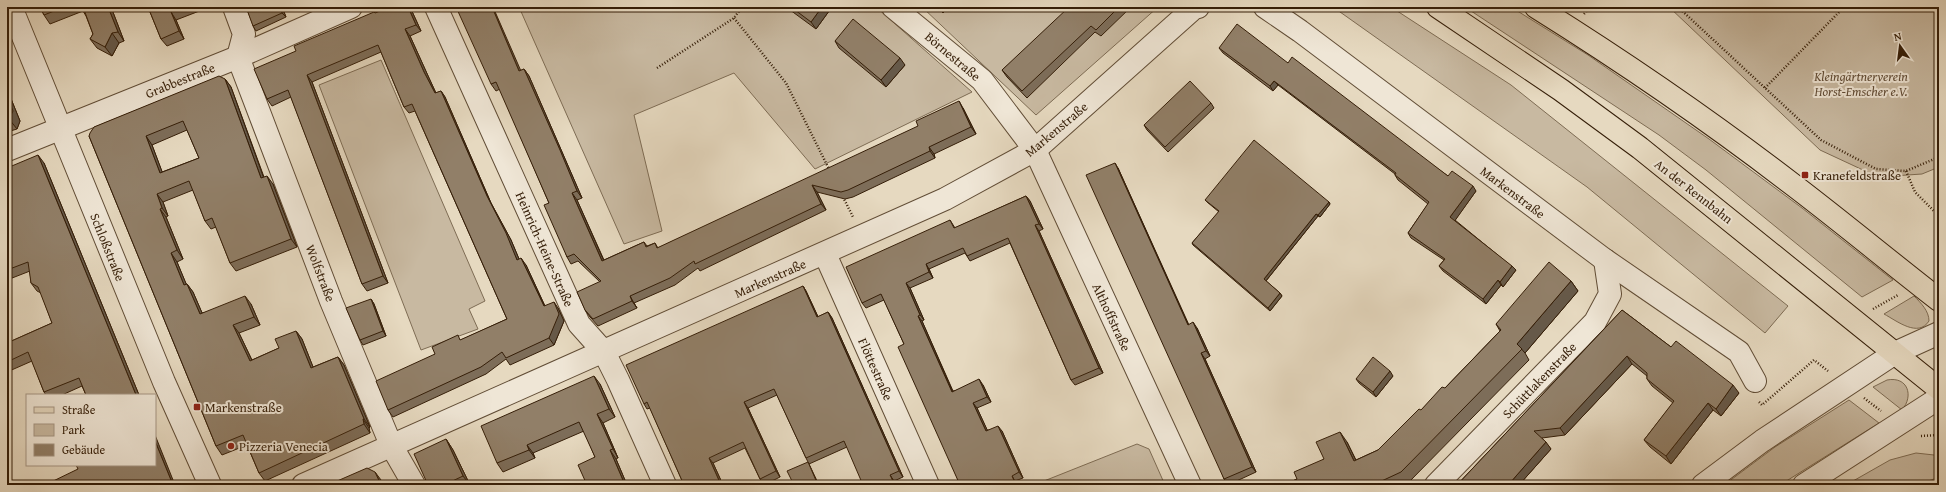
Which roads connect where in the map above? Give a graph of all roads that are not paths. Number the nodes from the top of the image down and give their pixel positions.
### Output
1 (10, 7) edge
2 (234, 7) edge
3 (351, 7) edge
4 (436, 7) edge
5 (893, 7) edge
6 (1198, 7) edge
7 (1265, 7) edge
8 (1438, 7) edge
9 (1536, 7) edge
10 (238, 57) junction
11 (59, 129) junction
12 (7, 150) edge
13 (1035, 150) junction
14 (825, 254) junction
15 (1605, 260) junction
16 (1939, 300) edge
17 (1939, 333) edge
18 (604, 352) junction
19 (1895, 353) junction
20 (1755, 381) dead end
21 (1939, 389) edge
22 (1939, 398) edge
23 (391, 445) junction
24 (210, 485) edge
25 (303, 485) edge
26 (414, 485) edge
27 (665, 485) edge
28 (928, 485) edge
29 (1190, 485) edge
30 (1436, 485) edge
31 (1703, 485) edge
32 (1804, 485) edge

1 - 11 street, Schloßstraße
2 - 10 street
3 - 10 street, Grabbestraße
4 - 18 street, Heinrich-Heine-Straße
5 - 13 street, Börnestraße
6 - 13 street, Markenstraße
7 - 15 street, Markenstraße
8 - 19 main road, An der Rennbahn
9 - 16 main road
10 - 11 street, Grabbestraße
10 - 23 street, Wolfstraße
11 - 12 street, Grabbestraße
11 - 24 street, Schloßstraße
13 - 14 street, Markenstraße
13 - 29 street, Althoffstraße
14 - 18 street, Markenstraße
14 - 28 street, Flöttestraße
15 - 20 street, Markenstraße
15 - 30 street, Schüttlakenstraße
17 - 19 street
18 - 23 street, Markenstraße
18 - 27 street, Heinrich-Heine-Straße
19 - 21 main road, An der Rennbahn
19 - 31 street
22 - 32 street
23 - 25 street, Markenstraße
23 - 26 street, Wolfstraße

